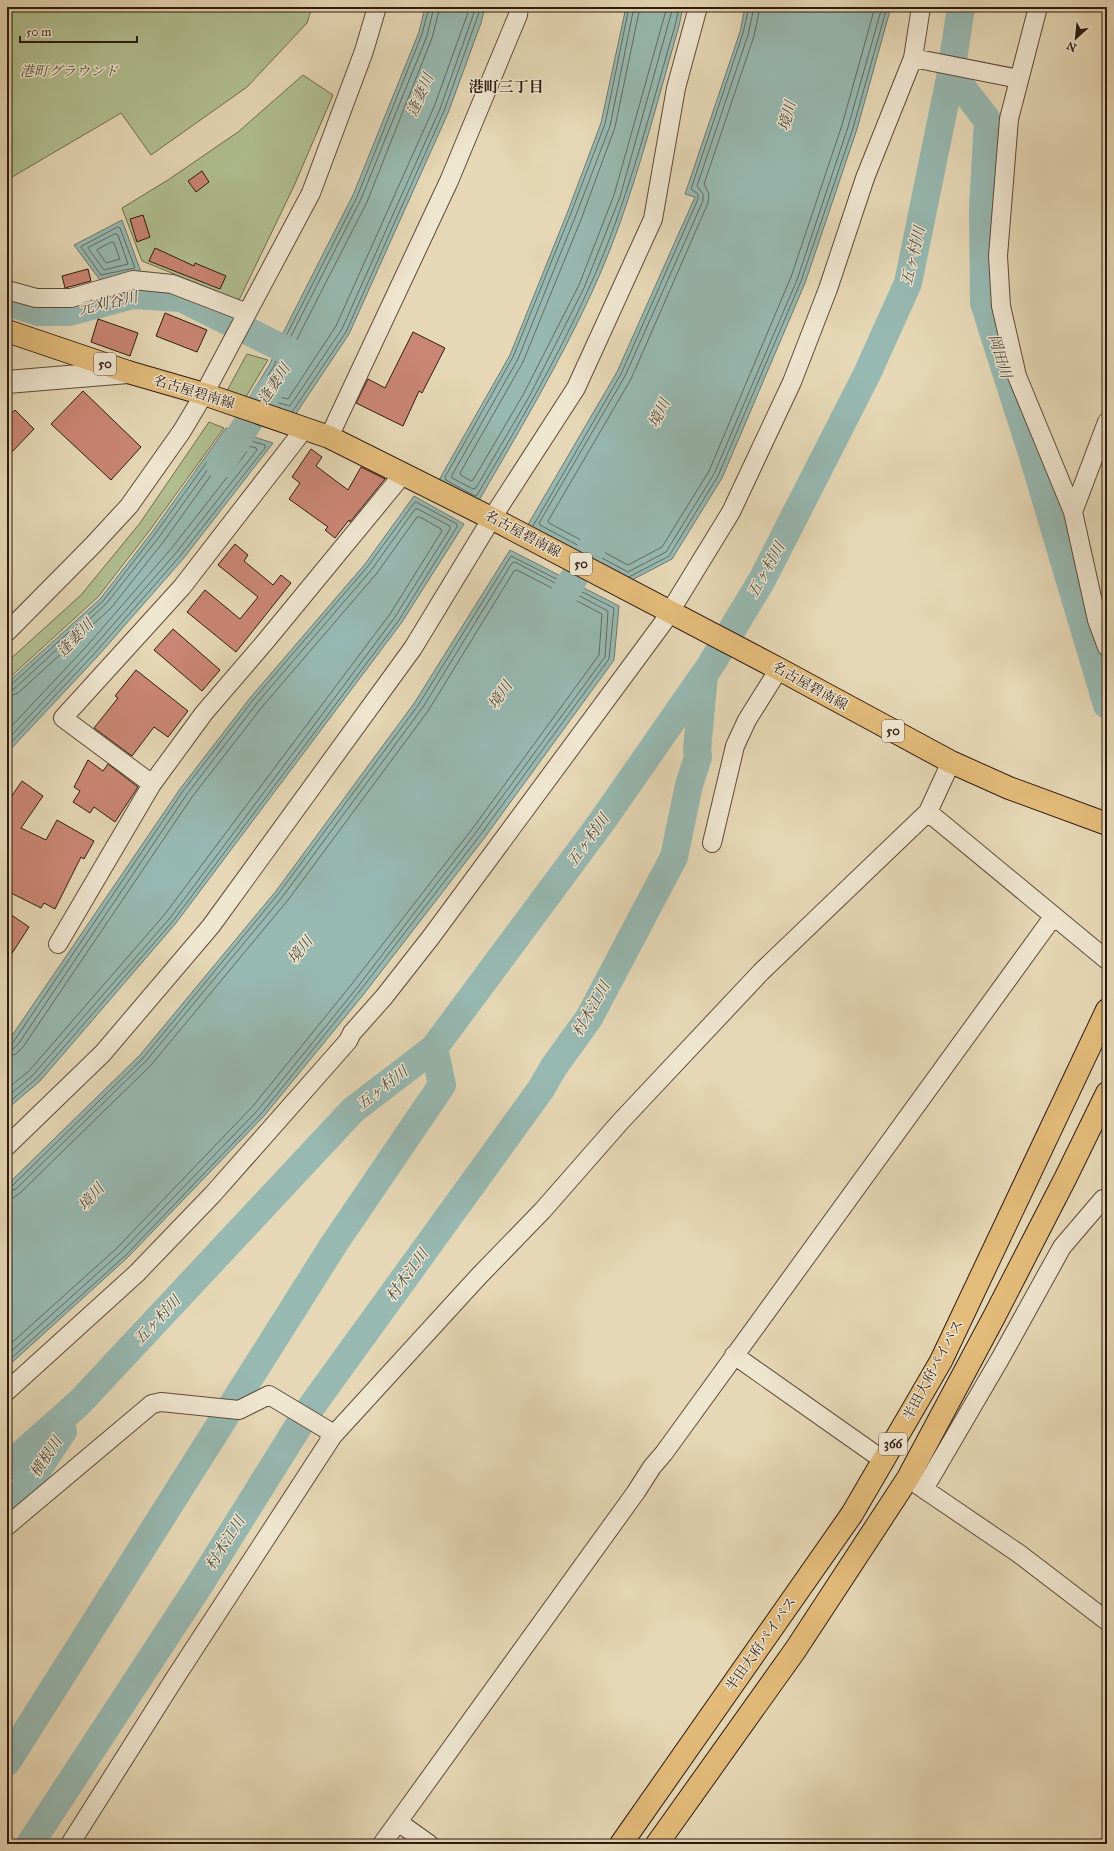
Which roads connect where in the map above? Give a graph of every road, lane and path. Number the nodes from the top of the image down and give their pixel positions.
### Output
1 (377, 7) edge
2 (519, 7) edge
3 (698, 7) edge
4 (921, 7) edge
5 (1038, 7) edge
6 (916, 58) junction
7 (1017, 78) junction
8 (7, 290) edge
9 (246, 314) junction
10 (7, 331) edge
11 (128, 372) junction
12 (7, 382) edge
13 (208, 387) junction
14 (1107, 422) edge
15 (305, 428) junction
16 (329, 437) junction
17 (408, 476) junction
18 (1073, 512) junction
19 (492, 518) junction
20 (671, 612) junction
21 (7, 632) edge
22 (1107, 647) edge
23 (779, 669) junction
24 (951, 762) junction
25 (152, 784) junction
26 (928, 812) junction
27 (1107, 824) edge
28 (712, 843) dead end
29 (1053, 917) junction
30 (58, 944) dead end
31 (1107, 960) edge
32 (1107, 1010) edge
33 (1107, 1093) edge
34 (7, 1146) edge
35 (1106, 1199) edge
36 (734, 1354) junction
37 (7, 1391) edge
38 (329, 1440) junction
39 (883, 1460) junction
40 (916, 1484) junction
41 (7, 1526) edge
42 (1107, 1621) edge
43 (398, 1822) junction
44 (70, 1844) edge
45 (382, 1844) edge
46 (429, 1844) edge
47 (621, 1844) edge
48 (657, 1844) edge

1 - 9 street
2 - 16 street
3 - 19 street
4 - 6 street
5 - 7 street
6 - 7 street
6 - 20 street
7 - 18 street
8 - 9 street
9 - 13 street
10 - 11 main road, 名古屋碧南線 / 50
11 - 12 street
11 - 13 main road, 名古屋碧南線 / 50
13 - 15 main road, 名古屋碧南線 / 50
13 - 21 street
14 - 18 street
15 - 16 main road, 名古屋碧南線 / 50
15 - 25 street
16 - 17 main road, 名古屋碧南線 / 50
17 - 19 main road, 名古屋碧南線 / 50
17 - 25 street
18 - 22 street
19 - 20 main road, 名古屋碧南線 / 50
19 - 34 street
20 - 23 main road, 名古屋碧南線 / 50
20 - 37 street
23 - 24 main road, 名古屋碧南線 / 50
23 - 28 street
24 - 26 street
24 - 27 main road, 名古屋碧南線 / 50
25 - 30 street
26 - 29 street
26 - 38 street
29 - 31 street
29 - 36 street
32 - 39 main road, 半田大府パイパス / 366
33 - 40 main road, 半田大府パイパス / 366
35 - 40 street
36 - 39 street
36 - 43 street
38 - 41 street
38 - 44 street
39 - 47 main road, 半田大府パイパス / 366
40 - 42 street
40 - 48 main road, 半田大府パイパス / 366
43 - 45 street
43 - 46 street

